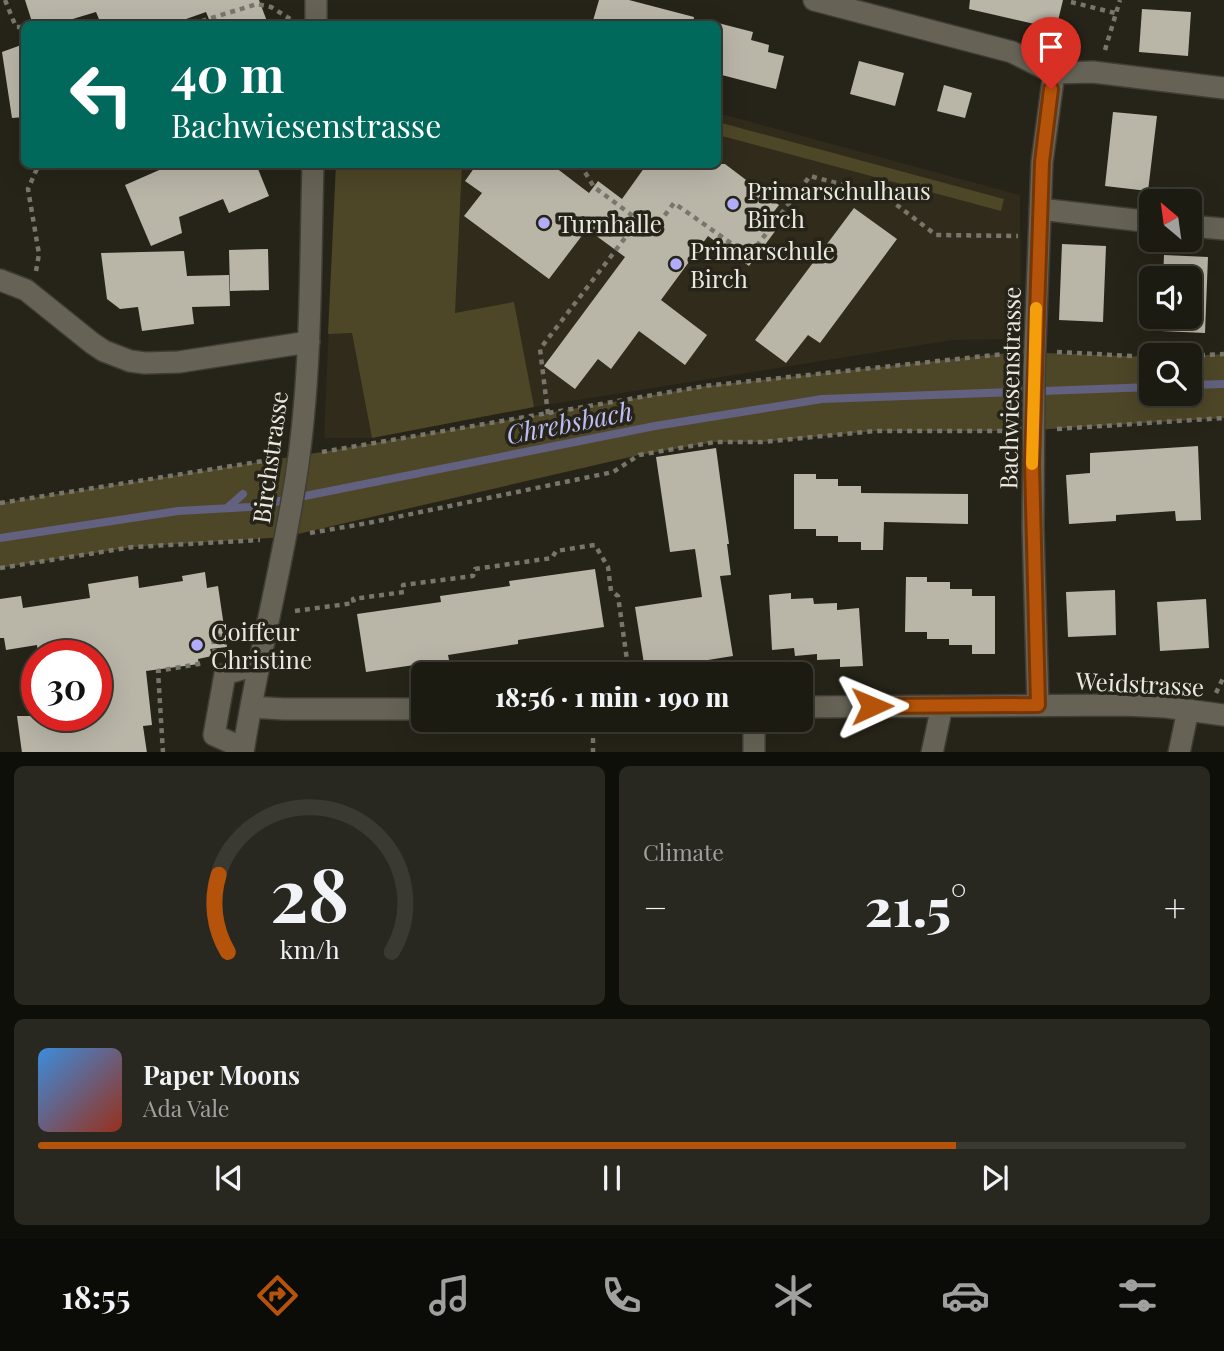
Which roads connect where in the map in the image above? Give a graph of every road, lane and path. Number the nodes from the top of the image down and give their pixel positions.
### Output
1 (5, 0) edge
2 (316, 0) edge
3 (814, 0) edge
4 (1120, 0) edge
5 (1070, 2) dead end
6 (1115, 13) junction
7 (202, 21) edge
8 (300, 21) edge
9 (308, 21) edge
10 (21, 27) edge
11 (1105, 54) dead end
12 (1054, 73) junction
13 (1224, 88) edge
14 (37, 168) edge
15 (313, 168) edge
16 (582, 168) edge
17 (1040, 209) junction
18 (1139, 220) edge
19 (639, 221) junction
20 (1202, 227) edge
21 (1224, 229) edge
22 (1039, 236) junction
23 (0, 280) edge
24 (26, 290) junction
25 (309, 342) junction
26 (1224, 354) edge
27 (1202, 355) edge
28 (1139, 358) edge
29 (1035, 362) junction
30 (548, 414) junction
31 (1224, 418) edge
32 (1033, 420) junction
33 (298, 466) junction
34 (0, 503) edge
35 (286, 530) junction
36 (0, 569) edge
37 (268, 621) junction
38 (627, 662) edge
39 (260, 664) junction
40 (1038, 705) junction
41 (942, 706) junction
42 (251, 707) junction
43 (813, 707) edge
44 (411, 709) edge
45 (1188, 710) junction
46 (1224, 715) edge
47 (593, 732) edge
48 (754, 732) edge
49 (243, 750) edge
50 (163, 752) edge
51 (593, 752) edge
52 (754, 752) edge
53 (932, 752) edge
54 (1179, 752) edge

1 - 10 path
2 - 9 street
3 - 12 street
4 - 6 path
5 - 6 path
6 - 11 path
7 - 8 path
12 - 13 street
12 - 17 street, Bachwiesenstrasse
14 - 24 path
15 - 25 street, Birchstrasse
16 - 19 path
17 - 18 street
17 - 22 street, Bachwiesenstrasse
19 - 22 path
19 - 30 path
20 - 21 street
22 - 29 street, Bachwiesenstrasse
23 - 24 street
24 - 25 street
25 - 33 street, Birchstrasse
26 - 27 path
28 - 29 path
29 - 30 path
29 - 32 street, Bachwiesenstrasse
30 - 33 path
31 - 32 path
32 - 35 path
32 - 40 street, Bachwiesenstrasse
33 - 34 path
33 - 35 street, Birchstrasse
35 - 36 path
35 - 37 street, Birchstrasse
37 - 38 path
37 - 39 street, Birchstrasse
37 - 50 path
39 - 42 street, Birchstrasse
39 - 49 street
40 - 41 street, Weidstrasse
40 - 45 street, Weidstrasse
41 - 43 street, Weidstrasse
41 - 53 street
42 - 44 street
42 - 49 street, Birchstrasse
45 - 46 street, Weidstrasse
45 - 54 street
47 - 51 path
48 - 52 street

